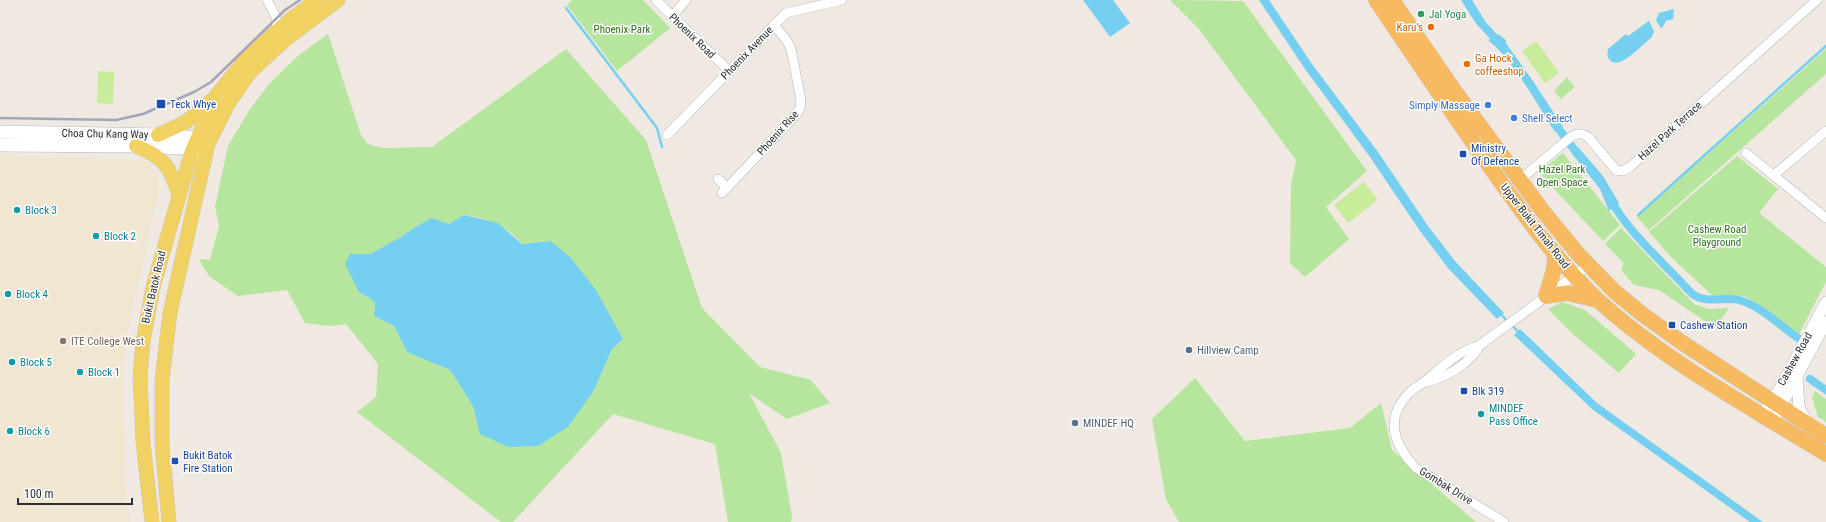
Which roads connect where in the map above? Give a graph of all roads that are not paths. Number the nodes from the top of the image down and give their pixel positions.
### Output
1 (267, 0) edge
2 (317, 0) edge
3 (338, 0) edge
4 (656, 0) edge
5 (686, 0) edge
6 (842, 0) edge
7 (1376, 0) edge
8 (1392, 0) edge
9 (1817, 0) edge
10 (672, 18) junction
11 (277, 24) junction
12 (774, 25) junction
13 (729, 71) junction
14 (216, 96) junction
15 (1826, 131) edge
16 (0, 132) edge
17 (158, 135) junction
18 (667, 135) dead end
19 (0, 145) edge
20 (136, 146) junction
21 (201, 148) junction
22 (1746, 153) dead end
23 (1774, 175) junction
24 (718, 178) dead end
25 (1521, 179) junction
26 (179, 195) junction
27 (1826, 218) edge
28 (1555, 254) junction
29 (1589, 265) junction
30 (1575, 276) junction
31 (1546, 296) junction
32 (1599, 301) junction
33 (1826, 302) edge
34 (1826, 322) edge
35 (1681, 342) junction
36 (1803, 355) junction
37 (1675, 360) junction
38 (1799, 372) junction
39 (1776, 404) junction
40 (1768, 418) junction
41 (1810, 426) junction
42 (1826, 436) edge
43 (1826, 454) edge
44 (168, 516) edge
45 (152, 522) edge
46 (157, 522) edge
47 (1504, 522) edge

1 - 11 street
2 - 11 main road
3 - 21 main road
4 - 10 street, Phoenix Road
5 - 10 street
6 - 12 street, Phoenix Avenue
7 - 28 highway, Upper Bukit Timah Road
8 - 25 highway, Upper Bukit Timah Road
9 - 25 street, Hazel Park Terrace
10 - 13 street, Phoenix Road
11 - 14 main road
12 - 13 street, Phoenix Avenue
12 - 24 street, Phoenix Rise
13 - 18 street, Phoenix Avenue
14 - 17 main road
14 - 21 main road
15 - 23 street
16 - 17 main road, Choa Chu Kang Way
17 - 21 main road, Choa Chu Kang Way
19 - 20 main road, Choa Chu Kang Way
20 - 21 main road, Choa Chu Kang Way
20 - 26 main road
21 - 26 main road, Bukit Batok Road
21 - 44 main road, Bukit Batok Road
22 - 23 street
23 - 27 street
25 - 29 highway, Upper Bukit Timah Road
26 - 45 main road, Bukit Batok Road
28 - 30 highway, Upper Bukit Timah Road
28 - 31 highway
29 - 30 street, Gombak Drive
29 - 35 highway, Upper Bukit Timah Road
30 - 31 street, Gombak Drive
30 - 32 highway, Upper Bukit Timah Road
31 - 32 highway
31 - 47 street, Gombak Drive
32 - 37 highway, Upper Bukit Timah Road
33 - 36 street, Cashew Road
34 - 36 street, Cashew Road
35 - 37 highway
35 - 39 highway, Upper Bukit Timah Road
36 - 38 street, Cashew Road
36 - 39 street, Cashew Road
37 - 40 highway, Upper Bukit Timah Road
38 - 39 street, Cashew Road
38 - 41 street
39 - 40 street, Cashew Road
39 - 41 highway, Upper Bukit Timah Road
40 - 43 highway, Upper Bukit Timah Road
41 - 42 highway, Upper Bukit Timah Road
44 - 46 main road

